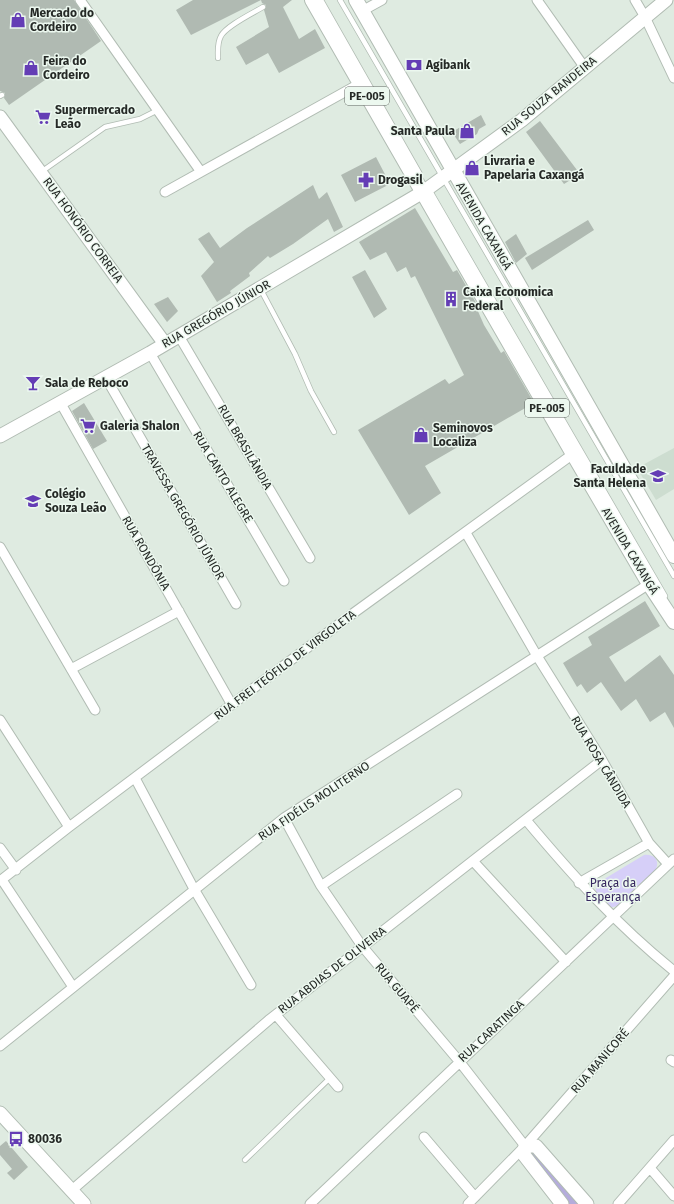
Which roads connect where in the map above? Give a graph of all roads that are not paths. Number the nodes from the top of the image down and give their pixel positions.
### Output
1 (312, 0) edge
2 (321, 0) edge
3 (340, 0) edge
4 (382, 0) edge
5 (537, 0) edge
6 (635, 0) edge
7 (666, 0) edge
8 (82, 6) edge
9 (359, 6) edge
10 (263, 7) dead end
11 (645, 17) junction
12 (218, 58) dead end
13 (585, 68) junction
14 (674, 78) edge
15 (359, 84) junction
16 (158, 110) junction
17 (0, 117) edge
18 (41, 172) junction
19 (201, 172) junction
20 (447, 174) junction
21 (425, 190) junction
22 (165, 192) dead end
23 (260, 288) junction
24 (179, 336) junction
25 (165, 344) junction
26 (150, 353) junction
27 (106, 378) junction
28 (60, 402) junction
29 (334, 432) dead end
30 (0, 436) edge
31 (574, 454) junction
32 (466, 533) junction
33 (0, 547) edge
34 (674, 556) edge
35 (310, 558) dead end
36 (674, 576) edge
37 (284, 581) dead end
38 (649, 584) junction
39 (666, 598) dead end
40 (236, 604) dead end
41 (670, 605) dead end
42 (179, 611) junction
43 (674, 612) edge
44 (674, 622) edge
45 (537, 656) junction
46 (71, 669) junction
47 (232, 705) junction
48 (95, 710) dead end
49 (0, 720) edge
50 (602, 760) junction
51 (135, 778) junction
52 (457, 794) dead end
53 (284, 818) junction
54 (526, 820) junction
55 (69, 827) junction
56 (649, 843) junction
57 (0, 848) edge
58 (473, 861) junction
59 (671, 862) edge
60 (16, 870) junction
61 (1, 880) edge
62 (580, 883) junction
63 (321, 886) junction
64 (194, 889) junction
65 (613, 917) junction
66 (362, 946) junction
67 (566, 962) junction
68 (674, 971) edge
69 (674, 976) edge
70 (251, 985) dead end
71 (73, 987) junction
72 (276, 1015) junction
73 (0, 1046) edge
74 (459, 1061) junction
75 (330, 1078) junction
76 (338, 1087) dead end
77 (0, 1113) edge
78 (424, 1138) dead end
79 (674, 1140) edge
80 (525, 1150) junction
81 (245, 1160) dead end
82 (650, 1168) junction
83 (72, 1190) junction
84 (674, 1196) edge
85 (471, 1202) edge
86 (313, 1203) edge
87 (84, 1204) edge
88 (562, 1204) edge
89 (587, 1204) edge
90 (618, 1204) edge

1 - 15 main road, AVENIDA CAXANGÁ / PE-005
2 - 21 lane
3 - 20 lane
4 - 9 street
5 - 13 street
6 - 11 street
7 - 11 main road, RUA SOUZA BANDEIRA
8 - 16 street
9 - 20 main road, AVENIDA CAXANGÁ / PE-005
10 - 12 lane
11 - 13 main road, RUA SOUZA BANDEIRA
11 - 14 street
13 - 20 main road, RUA SOUZA BANDEIRA
15 - 19 street
15 - 21 main road, AVENIDA CAXANGÁ / PE-005
16 - 18 lane
16 - 19 street
17 - 18 main road, RUA HONÓRIO CORREIA
18 - 25 main road, RUA HONÓRIO CORREIA
19 - 22 street
20 - 21 main road, RUA SOUZA BANDEIRA
20 - 34 main road, AVENIDA CAXANGÁ / PE-005
20 - 36 lane
21 - 23 main road, RUA GREGÓRIO JÚNIOR
21 - 31 main road, AVENIDA CAXANGÁ / PE-005
21 - 39 lane
23 - 24 main road, RUA GREGÓRIO JÚNIOR
23 - 29 lane
24 - 25 main road, RUA GREGÓRIO JÚNIOR
24 - 35 street, RUA BRASILÂNDIA
25 - 26 main road, RUA GREGÓRIO JÚNIOR
26 - 27 main road, RUA GREGÓRIO JÚNIOR
26 - 37 street, RUA CANTO ALEGRE
27 - 28 main road, RUA GREGÓRIO JÚNIOR
27 - 40 street, TRAVESSA GREGÓRIO JÚNIOR
28 - 30 main road, RUA GREGÓRIO JÚNIOR
28 - 42 street, RUA RONDÔNIA
31 - 32 street, RUA FREI TEÓFILO DE VIRGOLETA
31 - 38 main road, AVENIDA CAXANGÁ / PE-005
32 - 45 street, RUA ROSA CÂNDIDA
32 - 47 street, RUA FREI TEÓFILO DE VIRGOLETA
33 - 46 street
38 - 44 main road, AVENIDA CAXANGÁ / PE-005
38 - 45 street, RUA FIDÉLIS MOLITERNO
41 - 43 lane
42 - 46 street
42 - 47 street, RUA RONDÔNIA
45 - 50 street, RUA ROSA CÂNDIDA
45 - 53 street, RUA FIDÉLIS MOLITERNO
46 - 48 street
47 - 51 street, RUA FREI TEÓFILO DE VIRGOLETA
49 - 55 street
50 - 54 street, RUA ABDIAS DE OLIVEIRA
50 - 56 street, RUA ROSA CÂNDIDA
51 - 55 street, RUA FREI TEÓFILO DE VIRGOLETA
51 - 64 street
52 - 63 street
53 - 63 street, RUA GUAPÉ
53 - 64 street, RUA FIDÉLIS MOLITERNO
54 - 58 street, RUA ABDIAS DE OLIVEIRA
54 - 62 street
55 - 60 street, RUA FREI TEÓFILO DE VIRGOLETA
56 - 59 street, RUA ROSA CÂNDIDA
56 - 62 street
57 - 60 street
58 - 66 street, RUA ABDIAS DE OLIVEIRA
58 - 67 street
59 - 65 street, RUA CARATINGA
60 - 61 street, RUA FREI TEÓFILO DE VIRGOLETA
61 - 71 street
62 - 65 street
63 - 66 street, RUA GUAPÉ
64 - 70 street
64 - 71 street, RUA FIDÉLIS MOLITERNO
65 - 67 street, RUA CARATINGA
65 - 68 street
66 - 72 street, RUA ABDIAS DE OLIVEIRA
66 - 74 street, RUA GUAPÉ
67 - 74 street, RUA CARATINGA
69 - 80 street, RUA MANICORÉ
71 - 73 street, RUA FIDÉLIS MOLITERNO
72 - 75 street
72 - 83 street, RUA ABDIAS DE OLIVEIRA
74 - 80 street, RUA GUAPÉ
74 - 86 street, RUA CARATINGA
75 - 76 street
75 - 81 lane
77 - 83 main road
78 - 85 street
79 - 82 street
80 - 85 street, RUA MANICORÉ
80 - 88 main road
80 - 89 main road
82 - 84 street
82 - 90 street
83 - 87 main road

